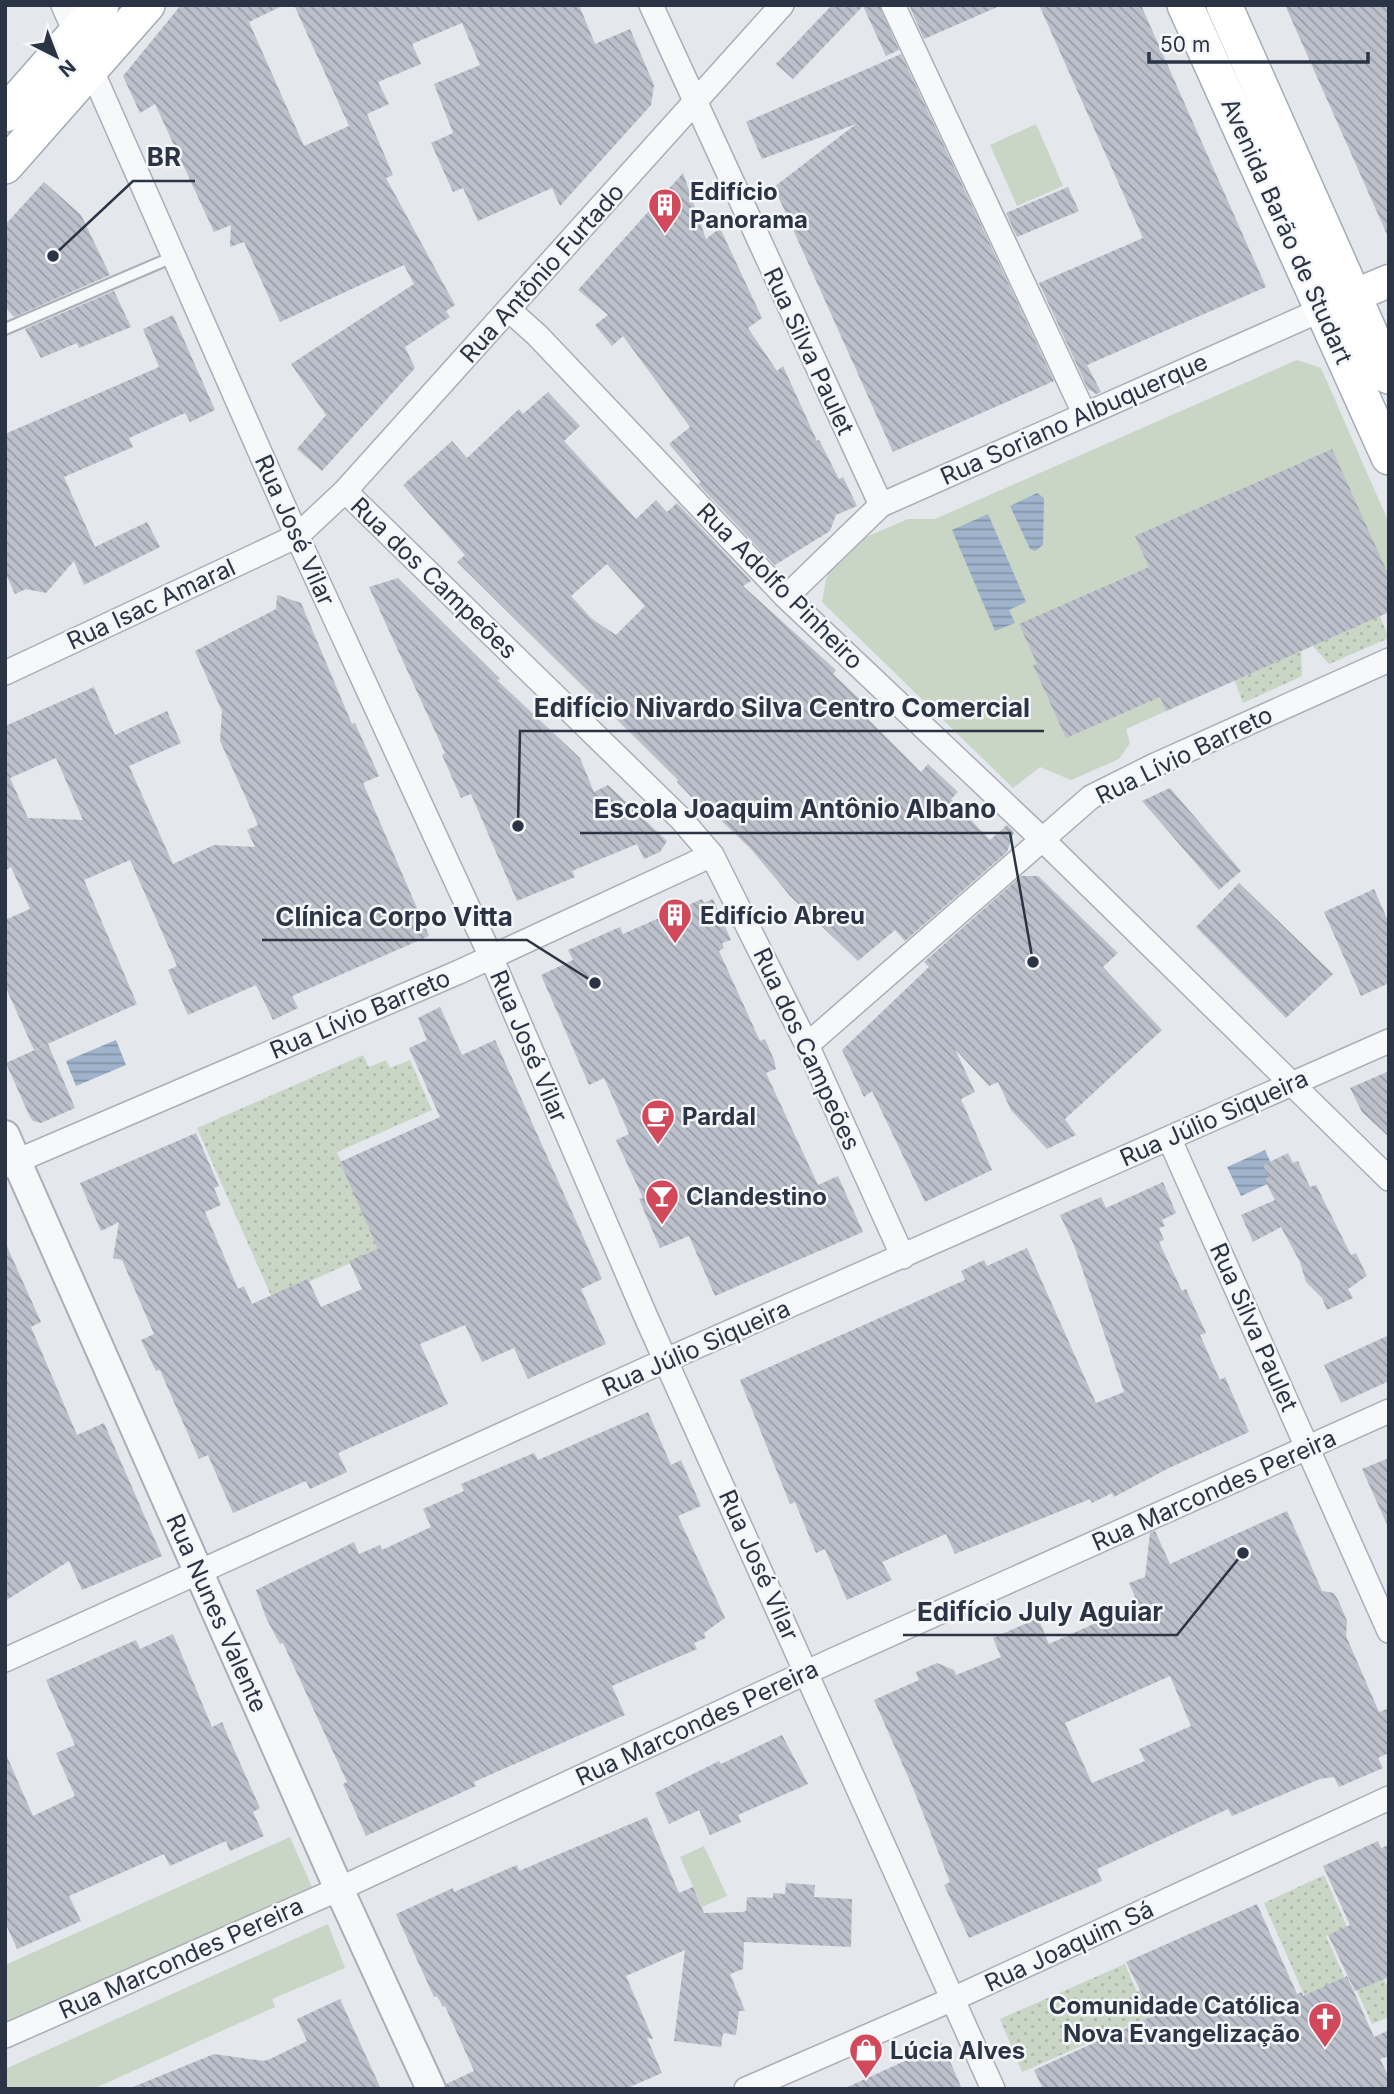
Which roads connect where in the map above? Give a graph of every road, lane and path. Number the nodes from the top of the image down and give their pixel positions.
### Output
1 (101, 5) edge
2 (147, 5) edge
3 (651, 5) edge
4 (782, 5) edge
5 (893, 5) edge
6 (1185, 5) edge
7 (1224, 5) edge
8 (69, 20) edge
9 (91, 69) junction
10 (695, 103) junction
11 (5, 114) edge
12 (5, 166) edge
13 (173, 257) junction
14 (1389, 281) edge
15 (1353, 296) junction
16 (509, 310) junction
17 (1321, 310) junction
18 (5, 329) edge
19 (1389, 376) edge
20 (1084, 413) junction
21 (1389, 457) edge
22 (345, 491) junction
23 (881, 505) junction
24 (297, 536) junction
25 (786, 597) junction
26 (1389, 660) edge
27 (5, 673) edge
28 (1043, 840) junction
29 (712, 855) junction
30 (491, 957) junction
31 (1389, 1041) edge
32 (807, 1045) junction
33 (1288, 1083) junction
34 (5, 1135) edge
35 (1169, 1138) junction
36 (11, 1164) edge
37 (1389, 1179) edge
38 (903, 1257) junction
39 (666, 1360) junction
40 (1389, 1411) edge
41 (1308, 1448) junction
42 (200, 1574) junction
43 (1389, 1631) edge
44 (5, 1660) edge
45 (807, 1672) junction
46 (1389, 1798) edge
47 (339, 1888) junction
48 (953, 1999) junction
49 (5, 2036) edge
50 (431, 2089) edge
51 (746, 2089) edge
52 (993, 2089) edge

1 - 8 main road
2 - 9 main road
3 - 10 street, Rua Silva Paulet
4 - 10 street, Rua Antônio Furtado
5 - 20 street
6 - 17 main road, Avenida Barão de Studart
7 - 15 main road, Avenida Barão de Studart
8 - 9 street, Rua José Vilar
8 - 11 main road
9 - 12 main road
9 - 13 street, Rua José Vilar
10 - 16 street, Rua Antônio Furtado
10 - 23 street, Rua Silva Paulet
13 - 18 lane
13 - 24 street, Rua José Vilar
14 - 15 main road, Rua Soriano Albuquerque
15 - 17 main road, Rua Soriano Albuquerque
15 - 19 main road, Avenida Barão de Studart
16 - 22 street, Rua Antônio Furtado
16 - 25 street, Rua Adolfo Pinheiro
17 - 20 street, Rua Soriano Albuquerque
17 - 21 main road, Avenida Barão de Studart
20 - 23 street, Rua Soriano Albuquerque
22 - 24 street, Rua Antônio Furtado
22 - 29 street, Rua dos Campeões
23 - 25 street, Rua Soriano Albuquerque
24 - 27 street, Rua Isac Amaral
24 - 30 street, Rua José Vilar
25 - 28 street, Rua Adolfo Pinheiro
26 - 28 street, Rua Lívio Barreto
28 - 32 street, Rua Lívio Barreto
28 - 33 street, Rua Adolfo Pinheiro
29 - 30 street, Rua Lívio Barreto
29 - 32 street, Rua dos Campeões
30 - 36 street, Rua Lívio Barreto
30 - 39 street, Rua José Vilar
31 - 33 street, Rua Júlio Siqueira
32 - 38 street, Rua dos Campeões
33 - 35 street, Rua Júlio Siqueira
33 - 37 street, Rua Adolfo Pinheiro
34 - 36 street, Rua Nunes Valente
35 - 38 street, Rua Júlio Siqueira
35 - 41 street, Rua Silva Paulet
36 - 42 street, Rua Nunes Valente
38 - 39 street, Rua Júlio Siqueira
39 - 42 street, Rua Júlio Siqueira
39 - 45 street, Rua José Vilar
40 - 41 street, Rua Marcondes Pereira
41 - 43 street, Rua Silva Paulet
41 - 45 street, Rua Marcondes Pereira
42 - 44 street, Rua Júlio Siqueira
42 - 47 street, Rua Nunes Valente
45 - 47 street, Rua Marcondes Pereira
45 - 48 street, Rua José Vilar
46 - 48 street, Rua Joaquim Sá
47 - 49 street, Rua Marcondes Pereira
47 - 50 street, Rua Nunes Valente
48 - 51 street, Rua Joaquim Sá
48 - 52 street, Rua José Vilar

